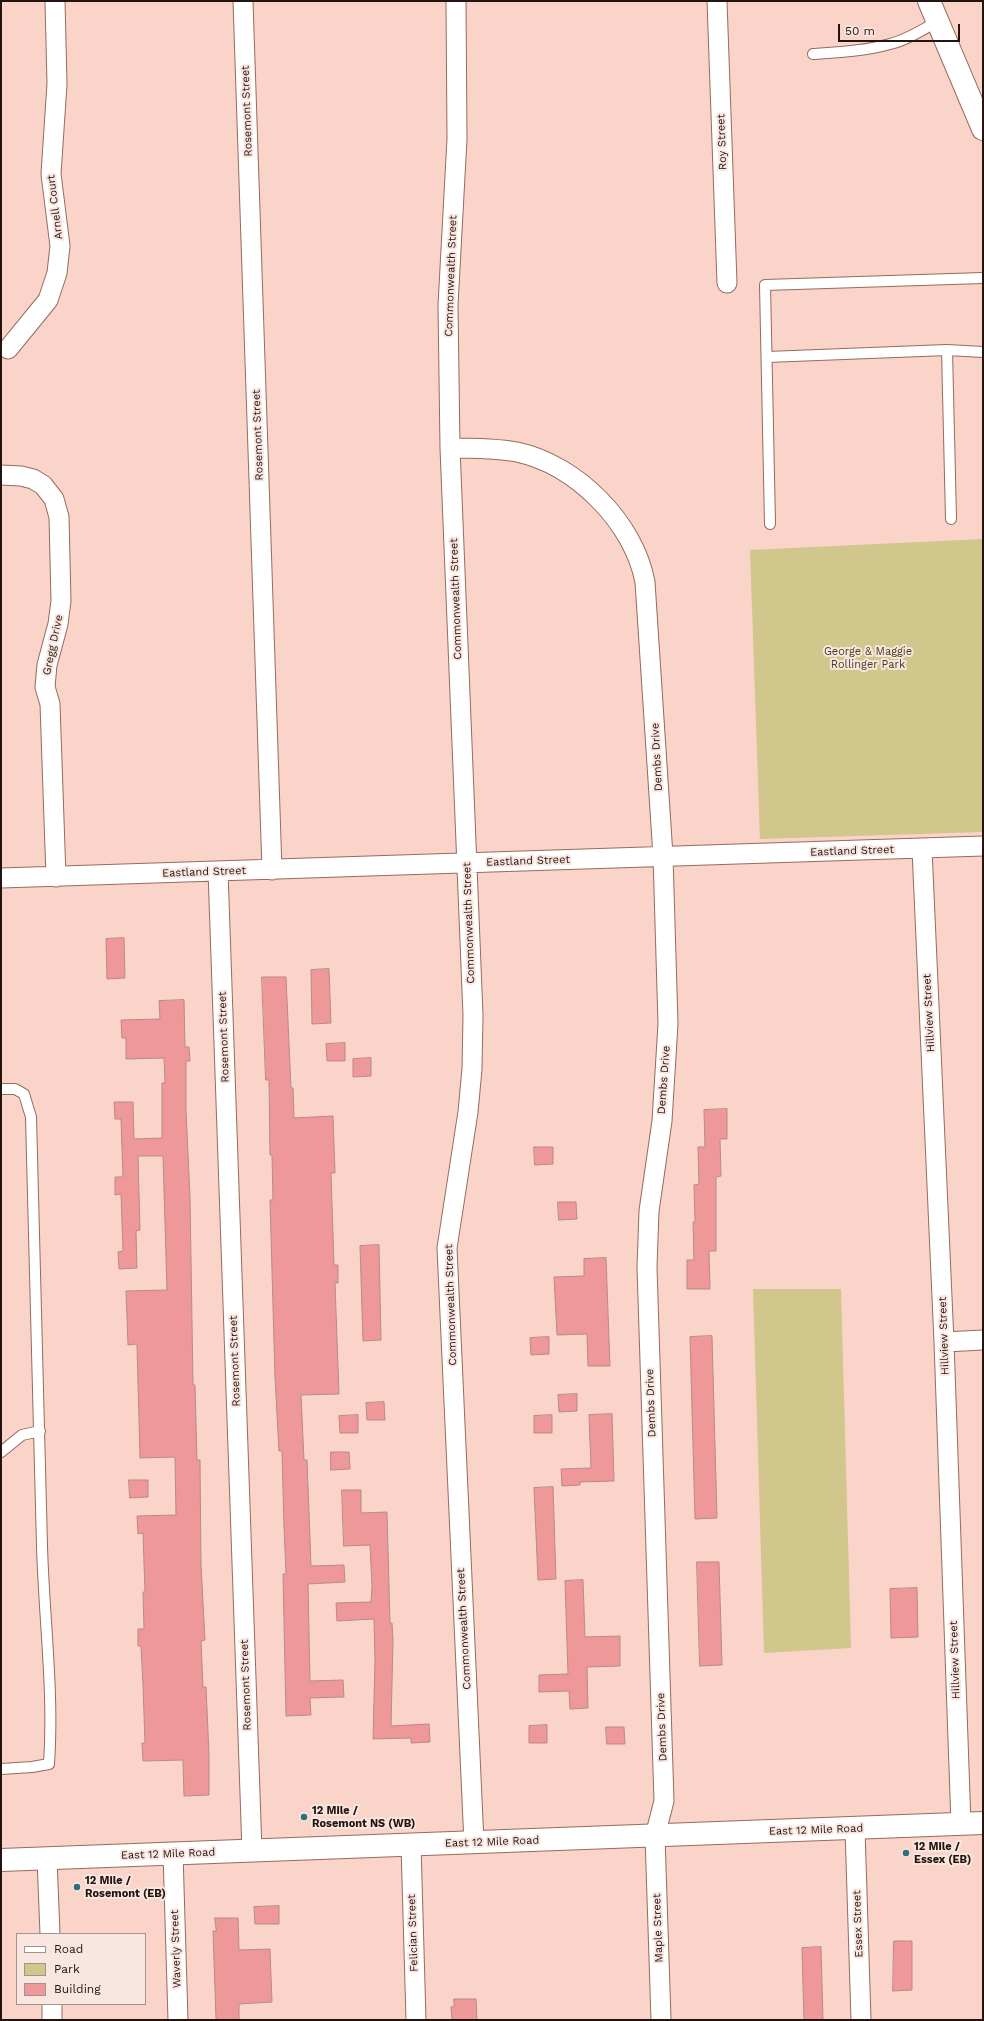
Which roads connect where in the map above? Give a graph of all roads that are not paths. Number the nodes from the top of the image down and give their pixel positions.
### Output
1 (55, 1) edge
2 (243, 1) edge
3 (456, 1) edge
4 (717, 1) edge
5 (929, 1) edge
6 (938, 21) junction
7 (813, 54) dead end
8 (983, 129) edge
9 (983, 278) edge
10 (727, 283) dead end
11 (8, 349) dead end
12 (947, 350) junction
13 (983, 352) edge
14 (767, 357) junction
15 (450, 448) junction
16 (1, 475) edge
17 (951, 519) dead end
18 (770, 524) dead end
19 (983, 846) edge
20 (922, 849) junction
21 (663, 856) junction
22 (467, 863) junction
23 (272, 870) junction
24 (218, 871) junction
25 (56, 877) junction
26 (1, 878) edge
27 (1, 1089) edge
28 (983, 1340) edge
29 (944, 1342) junction
30 (40, 1431) junction
31 (1, 1452) edge
32 (1, 1769) edge
33 (983, 1823) edge
34 (960, 1824) junction
35 (855, 1829) junction
36 (655, 1836) junction
37 (474, 1843) junction
38 (411, 1845) junction
39 (252, 1851) junction
40 (173, 1853) junction
41 (48, 1858) junction
42 (1, 1860) edge
43 (50, 1933) edge
44 (52, 2005) edge
45 (52, 2020) edge
46 (178, 2020) edge
47 (416, 2020) edge
48 (661, 2020) edge
49 (861, 2020) edge

1 - 11 street, Arnell Court
2 - 23 street, Rosemont Street
3 - 15 street, Commonwealth Street
4 - 10 street, Roy Street
5 - 6 main road
6 - 7 lane
6 - 8 main road
9 - 14 lane
12 - 13 lane
12 - 14 lane
12 - 17 lane
14 - 18 lane
15 - 21 street, Dembs Drive
15 - 22 street, Commonwealth Street
16 - 25 street, Gregg Drive
19 - 20 street, Eastland Street
20 - 21 street, Eastland Street
20 - 29 street, Hillview Street
21 - 22 street, Eastland Street
21 - 36 street, Dembs Drive
22 - 23 street, Eastland Street
22 - 37 street, Commonwealth Street
23 - 24 street, Eastland Street
24 - 25 street, Eastland Street
24 - 39 street, Rosemont Street
25 - 26 street, Eastland Street
27 - 30 lane
28 - 29 street
29 - 34 street, Hillview Street
30 - 31 lane
30 - 32 lane
33 - 34 main road, East 12 Mile Road
34 - 35 main road, East 12 Mile Road
35 - 36 main road, East 12 Mile Road
35 - 49 street, Essex Street
36 - 37 main road, East 12 Mile Road
36 - 48 street, Maple Street
37 - 38 main road, East 12 Mile Road
38 - 39 main road, East 12 Mile Road
38 - 47 street, Felician Street
39 - 40 main road, East 12 Mile Road
40 - 41 main road, East 12 Mile Road
40 - 46 street, Waverly Street
41 - 42 main road, East 12 Mile Road
41 - 43 street
44 - 45 street

